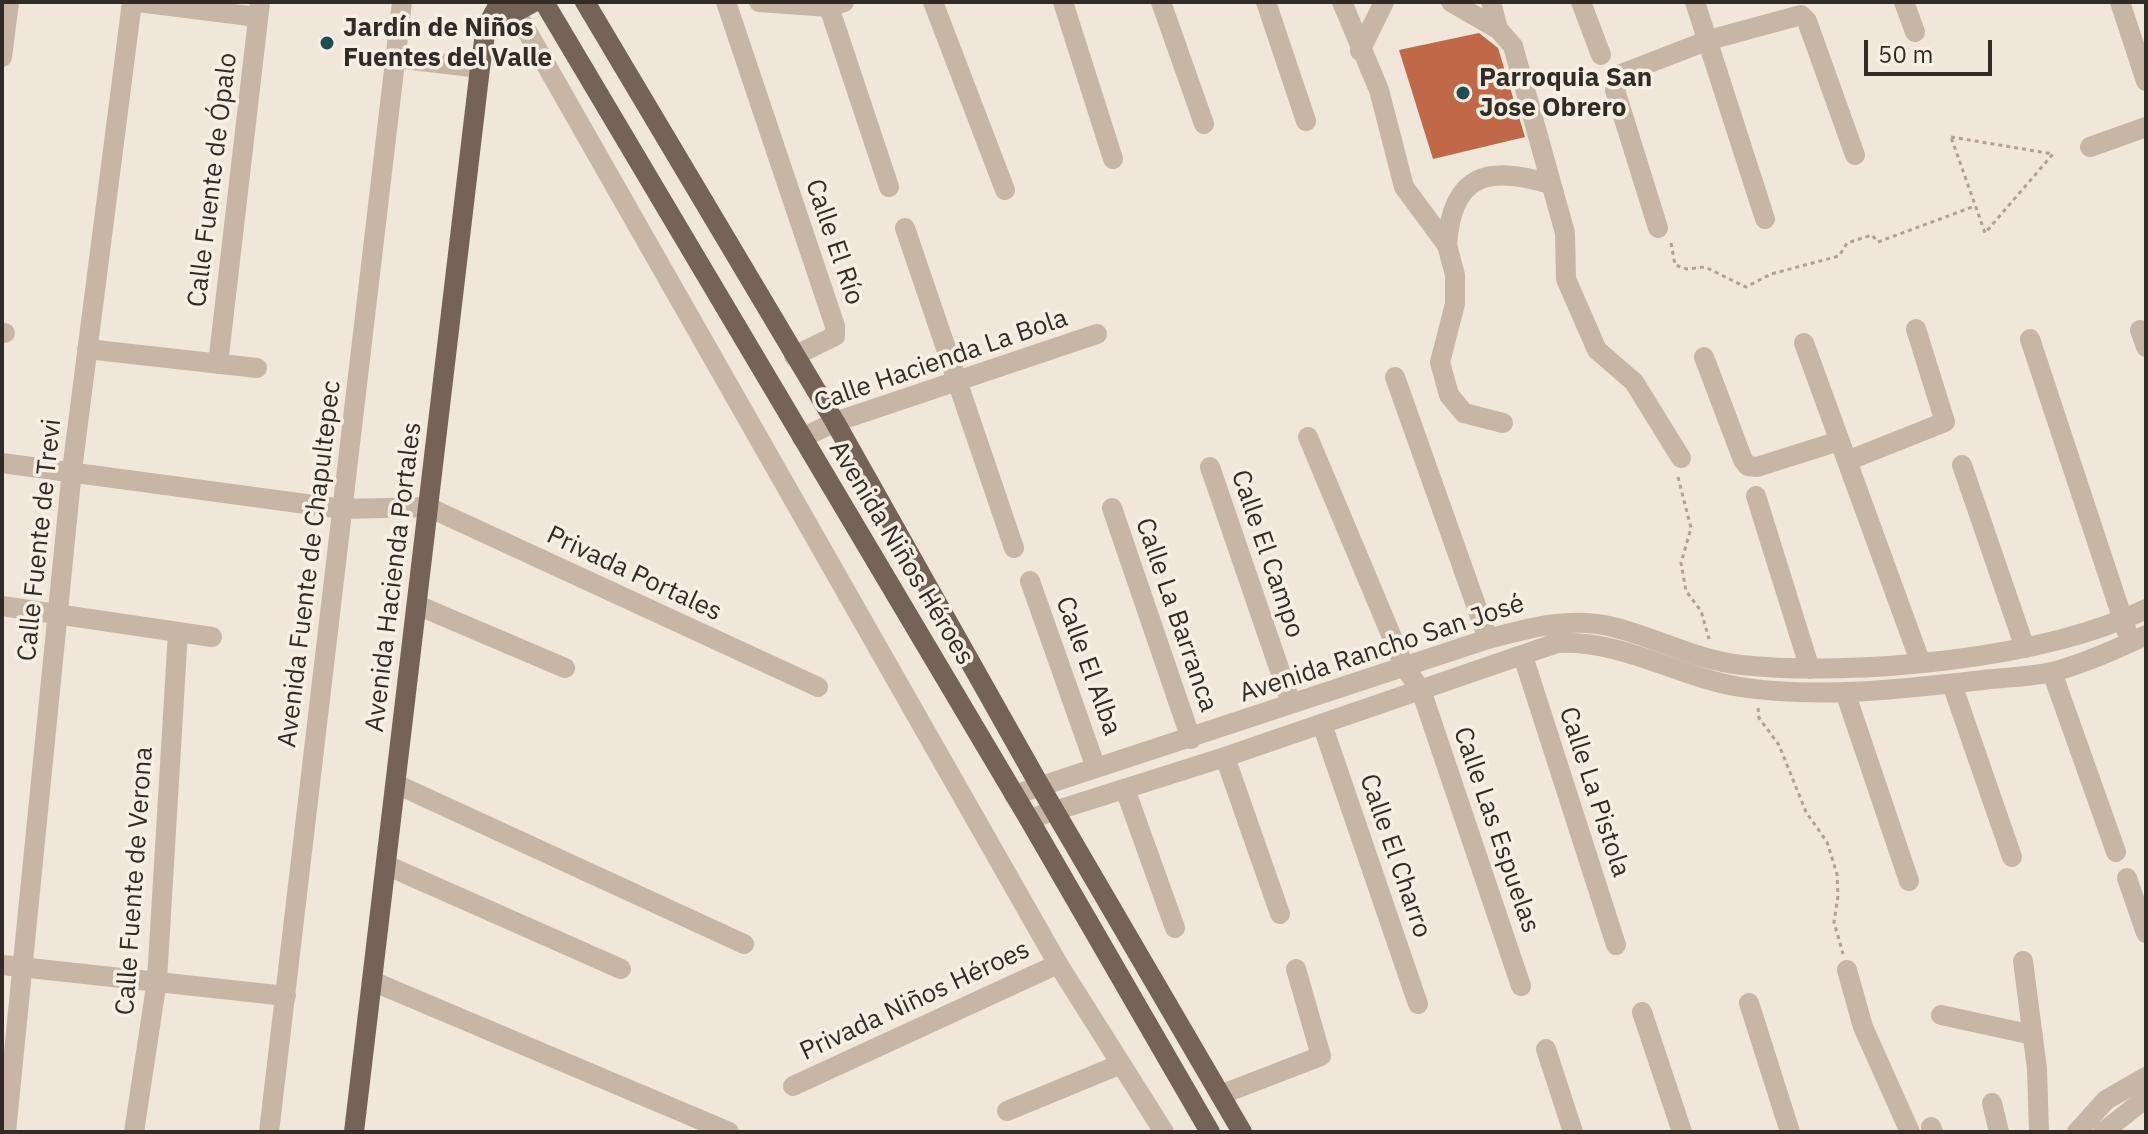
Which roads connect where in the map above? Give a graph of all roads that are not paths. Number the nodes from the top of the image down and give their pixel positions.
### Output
1 (9, 2) edge
2 (135, 2) edge
3 (402, 2) edge
4 (534, 2) edge
5 (544, 2) edge
6 (585, 2) edge
7 (726, 2) edge
8 (759, 2) edge
9 (933, 2) edge
10 (1063, 2) edge
11 (1161, 2) edge
12 (1266, 2) edge
13 (1342, 2) edge
14 (1384, 2) edge
15 (1451, 2) edge
16 (1491, 2) edge
17 (1581, 2) edge
18 (1695, 2) edge
19 (1904, 2) edge
20 (2120, 2) edge
21 (836, 4) edge
22 (510, 5) edge
23 (259, 9) edge
24 (1498, 29) junction
25 (1915, 32) dead end
26 (1709, 40) junction
27 (1360, 51) junction
28 (1601, 55) dead end
29 (2, 57) edge
30 (395, 58) junction
31 (480, 68) junction
32 (2146, 81) edge
33 (1306, 121) dead end
34 (1204, 124) dead end
35 (2146, 127) edge
36 (2090, 147) dead end
37 (1855, 155) dead end
38 (1113, 159) dead end
39 (1550, 184) junction
40 (889, 187) dead end
41 (1005, 190) dead end
42 (1765, 219) dead end
43 (905, 228) dead end
44 (1658, 228) road end
45 (1447, 245) junction
46 (1916, 329) dead end
47 (1097, 334) dead end
48 (2030, 339) dead end
49 (1804, 343) dead end
50 (87, 349) junction
51 (794, 356) junction
52 (1704, 357) dead end
53 (218, 364) junction
54 (257, 368) dead end
55 (1395, 377) dead end
56 (957, 381) junction
57 (835, 422) junction
58 (1503, 423) dead end
59 (1308, 437) dead end
60 (802, 438) junction
61 (1839, 441) junction
62 (1681, 458) road end
63 (1847, 461) junction
64 (2, 463) edge
65 (1962, 465) dead end
66 (1210, 467) dead end
67 (72, 470) junction
68 (1756, 496) dead end
69 (428, 507) junction
70 (1112, 508) dead end
71 (343, 509) junction
72 (1014, 548) dead end
73 (1030, 581) dead end
74 (417, 605) junction
75 (2, 606) edge
76 (2146, 609) edge
77 (57, 613) junction
78 (2123, 619) junction
79 (178, 632) junction
80 (212, 637) dead end
81 (2139, 638) edge
82 (1488, 639) junction
83 (2025, 648) junction
84 (1523, 656) junction
85 (1920, 661) junction
86 (565, 668) dead end
87 (1405, 668) junction
88 (1810, 669) junction
89 (2052, 672) junction
90 (1952, 684) junction
91 (818, 687) dead end
92 (1421, 690) junction
93 (1845, 692) junction
94 (1291, 703) junction
95 (1322, 724) junction
96 (1191, 739) junction
97 (1225, 757) junction
98 (1096, 768) junction
99 (396, 784) junction
100 (1040, 786) junction
101 (1125, 789) junction
102 (1014, 795) junction
103 (1054, 811) junction
104 (1029, 819) junction
105 (2116, 852) dead end
106 (2012, 857) dead end
107 (386, 865) junction
108 (2127, 878) dead end
109 (1909, 881) dead end
110 (1280, 914) dead end
111 (1175, 928) dead end
112 (2146, 933) edge
113 (744, 944) dead end
114 (1616, 945) dead end
115 (2023, 961) dead end
116 (1058, 964) junction
117 (2, 965) edge
118 (25, 967) junction
119 (621, 969) dead end
120 (1296, 969) dead end
121 (1847, 970) road end
122 (157, 980) junction
123 (372, 981) junction
124 (1521, 986) dead end
125 (286, 996) junction
126 (1749, 1003) dead end
127 (1418, 1004) dead end
128 (1642, 1012) dead end
129 (1941, 1015) dead end
130 (2033, 1035) junction
131 (1546, 1049) dead end
132 (1121, 1064) junction
133 (2146, 1077) edge
134 (793, 1086) dead end
135 (1220, 1095) junction
136 (2146, 1098) edge
137 (1992, 1103) dead end
138 (1007, 1111) dead end
139 (1994, 1131) edge
140 (6, 1132) edge
141 (134, 1132) edge
142 (269, 1132) edge
143 (354, 1132) edge
144 (729, 1132) edge
145 (1164, 1132) edge
146 (1210, 1132) edge
147 (1242, 1132) edge
148 (1573, 1132) edge
149 (1682, 1132) edge
150 (1790, 1132) edge
151 (1910, 1132) edge
152 (2039, 1132) edge
153 (2077, 1132) edge
154 (2103, 1132) edge

1 - 29 street
2 - 23 street
2 - 50 street, Calle Fuente de Trevi
3 - 30 street, Avenida Fuente de Chapultepec
4 - 22 main road
5 - 60 main road, Avenida Niños Héroes
6 - 51 main road, Avenida Niños Héroes
7 - 51 street, Calle El Río
8 - 21 street
9 - 41 street
10 - 38 street
11 - 34 street
12 - 33 street
13 - 27 street
14 - 27 street
15 - 24 street
16 - 24 street
17 - 28 street
18 - 26 street
19 - 25 street
20 - 32 street
21 - 40 street
22 - 31 main road, Avenida Hacienda Portales
22 - 116 street
23 - 53 street, Calle Fuente de Ópalo
24 - 39 street
26 - 37 street
26 - 42 street
26 - 44 street
27 - 45 street
30 - 31 street
30 - 71 street, Avenida Fuente de Chapultepec
31 - 69 main road, Avenida Hacienda Portales
35 - 36 street
39 - 45 street
39 - 62 street
43 - 56 street
45 - 58 street
46 - 63 street
47 - 56 street, Calle Hacienda La Bola
48 - 78 street
49 - 61 street
50 - 53 street
50 - 67 street, Calle Fuente de Trevi
51 - 57 main road, Avenida Niños Héroes
52 - 61 street
53 - 54 street
55 - 82 street
56 - 57 street, Calle Hacienda La Bola
56 - 72 street
57 - 60 street, Calle Hacienda La Bola
57 - 100 main road, Avenida Niños Héroes
59 - 87 street, Calle Las Espuelas
60 - 102 main road, Avenida Niños Héroes
61 - 63 street
63 - 85 street
64 - 67 street
65 - 83 street
66 - 94 street, Calle El Campo
67 - 71 street
67 - 77 street, Calle Fuente de Trevi
68 - 88 street
69 - 71 street
69 - 74 main road, Avenida Hacienda Portales
69 - 91 street, Privada Portales
70 - 96 street, Calle La Barranca
71 - 125 street, Avenida Fuente de Chapultepec
73 - 98 street, Calle El Alba
74 - 86 street
74 - 99 main road, Avenida Hacienda Portales
75 - 77 street
76 - 78 street, Avenida Rancho San José
77 - 79 street
77 - 118 street, Calle Fuente de Trevi
78 - 81 street
78 - 83 street, Avenida Rancho San José
79 - 80 street
79 - 122 street, Calle Fuente de Verona
81 - 89 street, Avenida Rancho San José
82 - 87 street, Avenida Rancho San José
82 - 88 street, Avenida Rancho San José
83 - 85 street, Avenida Rancho San José
84 - 92 street, Avenida Rancho San José
84 - 93 street, Avenida Rancho San José
84 - 114 street, Calle La Pistola
85 - 88 street, Avenida Rancho San José
87 - 92 street, Calle Las Espuelas
87 - 94 street, Avenida Rancho San José
89 - 90 street, Avenida Rancho San José
89 - 105 street
90 - 93 street, Avenida Rancho San José
90 - 106 street
92 - 95 street, Avenida Rancho San José
92 - 124 street, Calle Las Espuelas
93 - 109 street
94 - 96 street, Avenida Rancho San José
95 - 97 street, Avenida Rancho San José
95 - 127 street, Calle El Charro
96 - 98 street, Avenida Rancho San José
97 - 101 street, Avenida Rancho San José
97 - 110 street
98 - 100 street, Avenida Rancho San José
99 - 107 main road, Avenida Hacienda Portales
99 - 113 street
100 - 102 street, Avenida Rancho San José
100 - 103 main road, Avenida Niños Héroes
101 - 103 street, Avenida Rancho San José
101 - 111 street
102 - 104 main road, Avenida Niños Héroes
103 - 104 street, Avenida Rancho San José
103 - 135 main road, Avenida Niños Héroes
104 - 146 main road, Avenida Niños Héroes
107 - 119 street
107 - 123 main road, Avenida Hacienda Portales
108 - 112 street
115 - 130 street
116 - 132 street
116 - 134 street, Privada Niños Héroes
117 - 118 street
118 - 122 street
118 - 140 street, Calle Fuente de Trevi
120 - 135 street
121 - 151 street
122 - 125 street
122 - 141 street, Calle Fuente de Verona
123 - 143 main road, Avenida Hacienda Portales
123 - 144 street
125 - 142 street, Avenida Fuente de Chapultepec
126 - 150 street
128 - 149 street
129 - 130 street
130 - 152 street
131 - 148 street
132 - 138 street
132 - 145 street
133 - 153 street
135 - 147 main road, Avenida Niños Héroes
136 - 154 street
137 - 139 street

